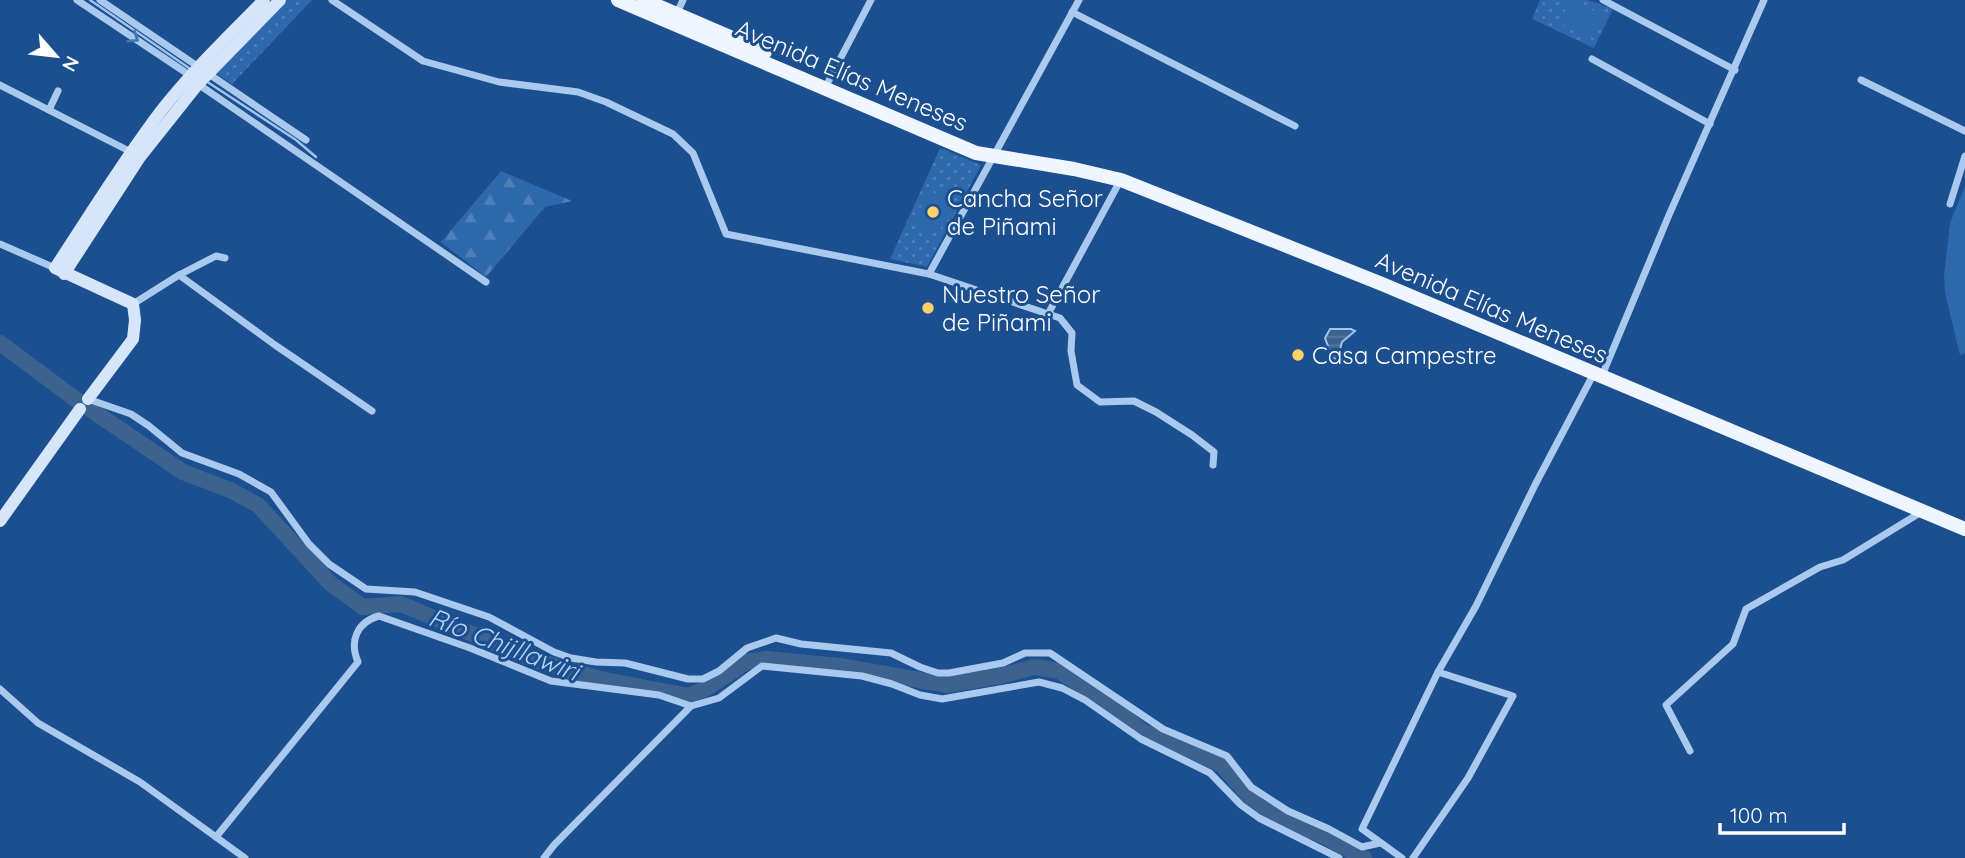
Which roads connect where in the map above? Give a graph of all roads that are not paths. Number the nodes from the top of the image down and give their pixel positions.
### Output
1 (77, 0) edge
2 (100, 0) edge
3 (264, 0) edge
4 (279, 0) edge
5 (332, 0) edge
6 (618, 0) edge
7 (645, 0) edge
8 (683, 0) edge
9 (871, 0) edge
10 (1079, 0) edge
11 (1603, 0) edge
12 (1764, 0) edge
13 (1072, 12) junction
14 (674, 19) junction
15 (1592, 59) dead end
16 (1735, 70) junction
17 (198, 75) junction
18 (1861, 80) dead end
19 (0, 85) edge
20 (827, 85) junction
21 (58, 91) dead end
22 (49, 110) junction
23 (1710, 124) junction
24 (1294, 126) dead end
25 (1965, 131) edge
26 (306, 140) dead end
27 (135, 154) junction
28 (992, 155) junction
29 (1965, 156) edge
30 (1121, 180) junction
31 (1950, 204) dead end
32 (0, 244) edge
33 (225, 258) dead end
34 (60, 271) junction
35 (929, 274) junction
36 (179, 275) junction
37 (486, 282) dead end
38 (133, 304) junction
39 (1048, 314) junction
40 (1597, 376) junction
41 (84, 404) junction
42 (372, 411) dead end
43 (1213, 465) dead end
44 (1923, 511) junction
45 (0, 520) edge
46 (1965, 529) edge
47 (1438, 672) junction
48 (0, 688) edge
49 (691, 706) junction
50 (1690, 751) dead end
51 (216, 837) junction
52 (1380, 843) junction
53 (245, 858) edge
54 (544, 858) edge
55 (1339, 858) edge
56 (1402, 858) edge
57 (1413, 858) edge

1 -> 17 street
2 - 17 street
3 - 17 main road
4 - 17 main road
5 - 35 street
6 - 14 main road, Avenida Elías Meneses
7 - 14 main road, Avenida Elías Meneses
8 - 14 street
9 - 20 street
10 - 13 street
11 - 16 street
12 - 16 street
13 - 24 street
13 - 28 street
14 - 20 main road, Avenida Elías Meneses
15 - 23 street
16 - 23 street
17 - 26 street
17 - 27 main road
17 - 37 street
18 - 25 street
19 - 22 street
20 - 28 main road, Avenida Elías Meneses
21 - 22 street
22 - 27 street
23 - 40 street
27 - 34 main road
28 - 30 main road, Avenida Elías Meneses
28 - 35 street
29 - 31 street
30 - 39 street
30 - 40 main road, Avenida Elías Meneses
32 - 34 street
33 - 36 street
34 - 38 main road
35 - 39 street
36 - 38 street
36 - 42 street
38 - 41 main road
39 - 43 street
40 - 44 main road, Avenida Elías Meneses
40 - 47 street
41 - 45 main road
41 - 52 street
44 - 46 main road, Avenida Elías Meneses
44 - 50 street
47 - 52 street
47 - 57 street
48 - 51 street
49 - 51 street
49 - 54 street
49 - 55 street
51 - 53 street
52 - 56 street

